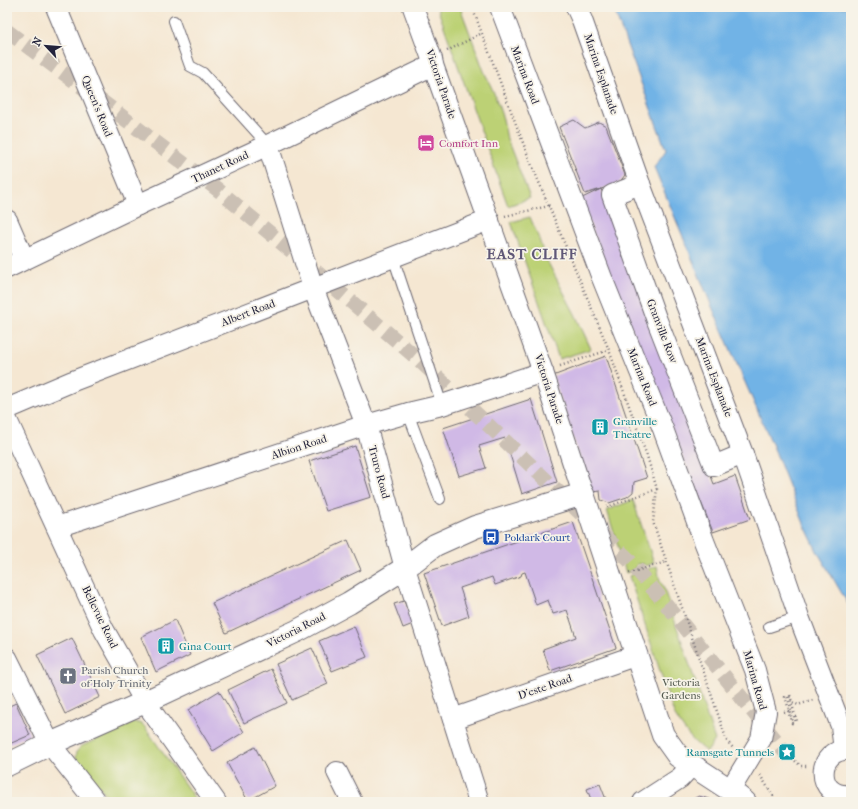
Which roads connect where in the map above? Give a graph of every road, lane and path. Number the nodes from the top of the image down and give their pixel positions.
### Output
1 (56, 7) edge
2 (414, 7) edge
3 (472, 7) edge
4 (500, 7) edge
5 (576, 7) edge
6 (174, 21) dead end
7 (482, 33) junction
8 (433, 62) junction
9 (268, 146) junction
10 (640, 184) junction
11 (138, 205) junction
12 (549, 206) junction
13 (7, 220) edge
14 (489, 220) junction
15 (393, 257) junction
16 (16, 263) edge
17 (313, 288) junction
18 (609, 350) junction
19 (543, 372) junction
20 (442, 405) junction
21 (7, 408) edge
22 (408, 413) junction
23 (7, 420) edge
24 (366, 425) junction
25 (743, 454) junction
26 (657, 489) junction
27 (440, 499) dead end
28 (586, 504) junction
29 (57, 527) junction
30 (667, 562) junction
31 (405, 568) junction
32 (611, 578) junction
33 (799, 617) junction
34 (769, 626) dead end
35 (637, 655) junction
36 (7, 658) edge
37 (145, 702) junction
38 (792, 702) dead end
39 (788, 712) dead end
40 (453, 719) junction
41 (50, 744) junction
42 (848, 750) edge
43 (786, 753) tunnel mouth
44 (747, 763) junction
45 (7, 765) edge
46 (692, 765) junction
47 (824, 769) junction
48 (337, 772) dead end
49 (851, 795) edge
50 (737, 796) edge
51 (96, 802) edge
52 (216, 802) edge
53 (352, 802) edge
54 (479, 802) edge
55 (643, 802) edge
56 (777, 802) edge

1 - 11 street, Queen's Road
2 - 8 street, Victoria Parade
3 - 7 path
4 - 44 street, Marina Road
5 - 10 street, Marina Esplanade
6 - 9 lane
7 - 8 path
7 - 12 path
8 - 9 street, Thanet Road
8 - 14 street, Victoria Parade
9 - 11 street, Thanet Road
9 - 17 street, Truro Road
10 - 25 street, Marina Esplanade
10 - 25 street, Granville Row
11 - 16 street, Thanet Road
12 - 14 path
12 - 18 path
13 - 16 street
14 - 15 street, Albert Road
14 - 19 street, Victoria Parade
15 - 17 street, Albert Road
15 - 20 lane
17 - 21 street, Albert Road
17 - 24 street, Truro Road
18 - 19 path
18 - 26 path
19 - 20 street, Albion Road
19 - 28 street, Victoria Parade
20 - 22 street, Albion Road
22 - 24 street, Albion Road
22 - 27 lane
23 - 29 street, Bellevue Road
24 - 29 street, Albion Road
24 - 31 street, Truro Road
25 - 33 street, Marina Esplanade
26 - 28 path
26 - 30 path
28 - 31 main road, Victoria Road
28 - 32 main road, Victoria Parade
29 - 37 street, Bellevue Road
30 - 32 path
30 - 44 path
31 - 37 main road, Victoria Road
31 - 40 street, Truro Road
32 - 35 main road, Victoria Parade
33 - 34 lane
33 - 42 street, Marina Esplanade
35 - 40 street, D'este Road
35 - 46 main road, Victoria Parade
36 - 41 street
37 - 41 main road, Victoria Road
37 - 52 street, Bellevue Road
38 - 39 path
40 - 54 street, Truro Road
41 - 45 main road, Victoria Road
41 - 51 street
42 - 47 street, Marina Esplanade
43 - 47 path
44 - 50 street, Marina Road
44 - 56 path
46 - 50 main road, Victoria Parade
46 - 55 street
47 - 49 street
48 - 53 street

